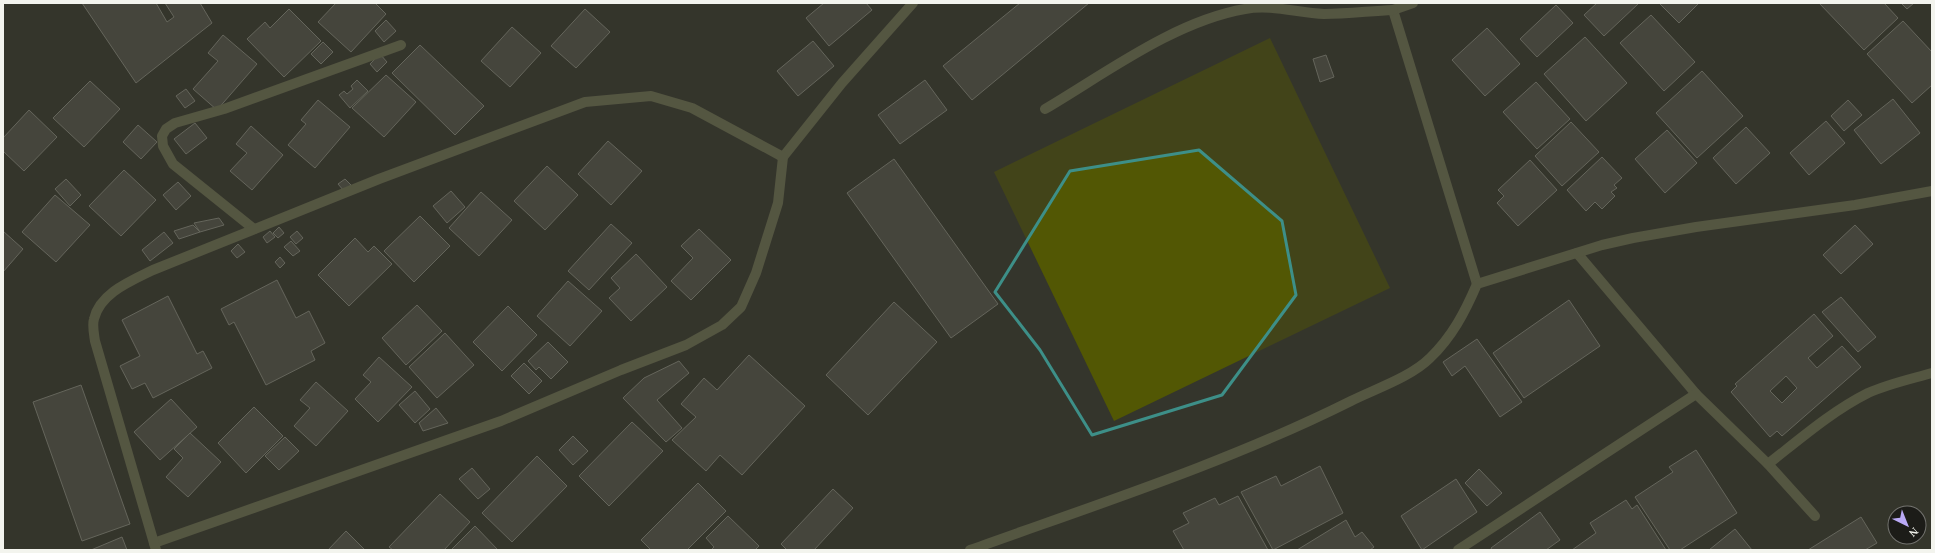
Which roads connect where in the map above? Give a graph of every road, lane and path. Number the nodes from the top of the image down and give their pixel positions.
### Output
1 (913, 3) edge
2 (1413, 3) edge
3 (1390, 6) edge
4 (401, 45) dead end
5 (1045, 109) dead end
6 (783, 157) junction
7 (1932, 191) edge
8 (254, 229) junction
9 (1577, 253) junction
10 (1477, 284) junction
11 (1932, 373) edge
12 (1696, 394) junction
13 (1768, 464) junction
14 (1815, 516) dead end
15 (155, 546) edge
16 (970, 550) edge
17 (1458, 550) edge

1 - 6 street
2 - 3 street
3 - 5 street
3 - 10 street
4 - 8 street
6 - 8 street
6 - 15 street
7 - 9 street
8 - 15 street
9 - 10 street
9 - 12 street
10 - 16 street
11 - 13 street
12 - 13 street
12 - 17 street
13 - 14 street

